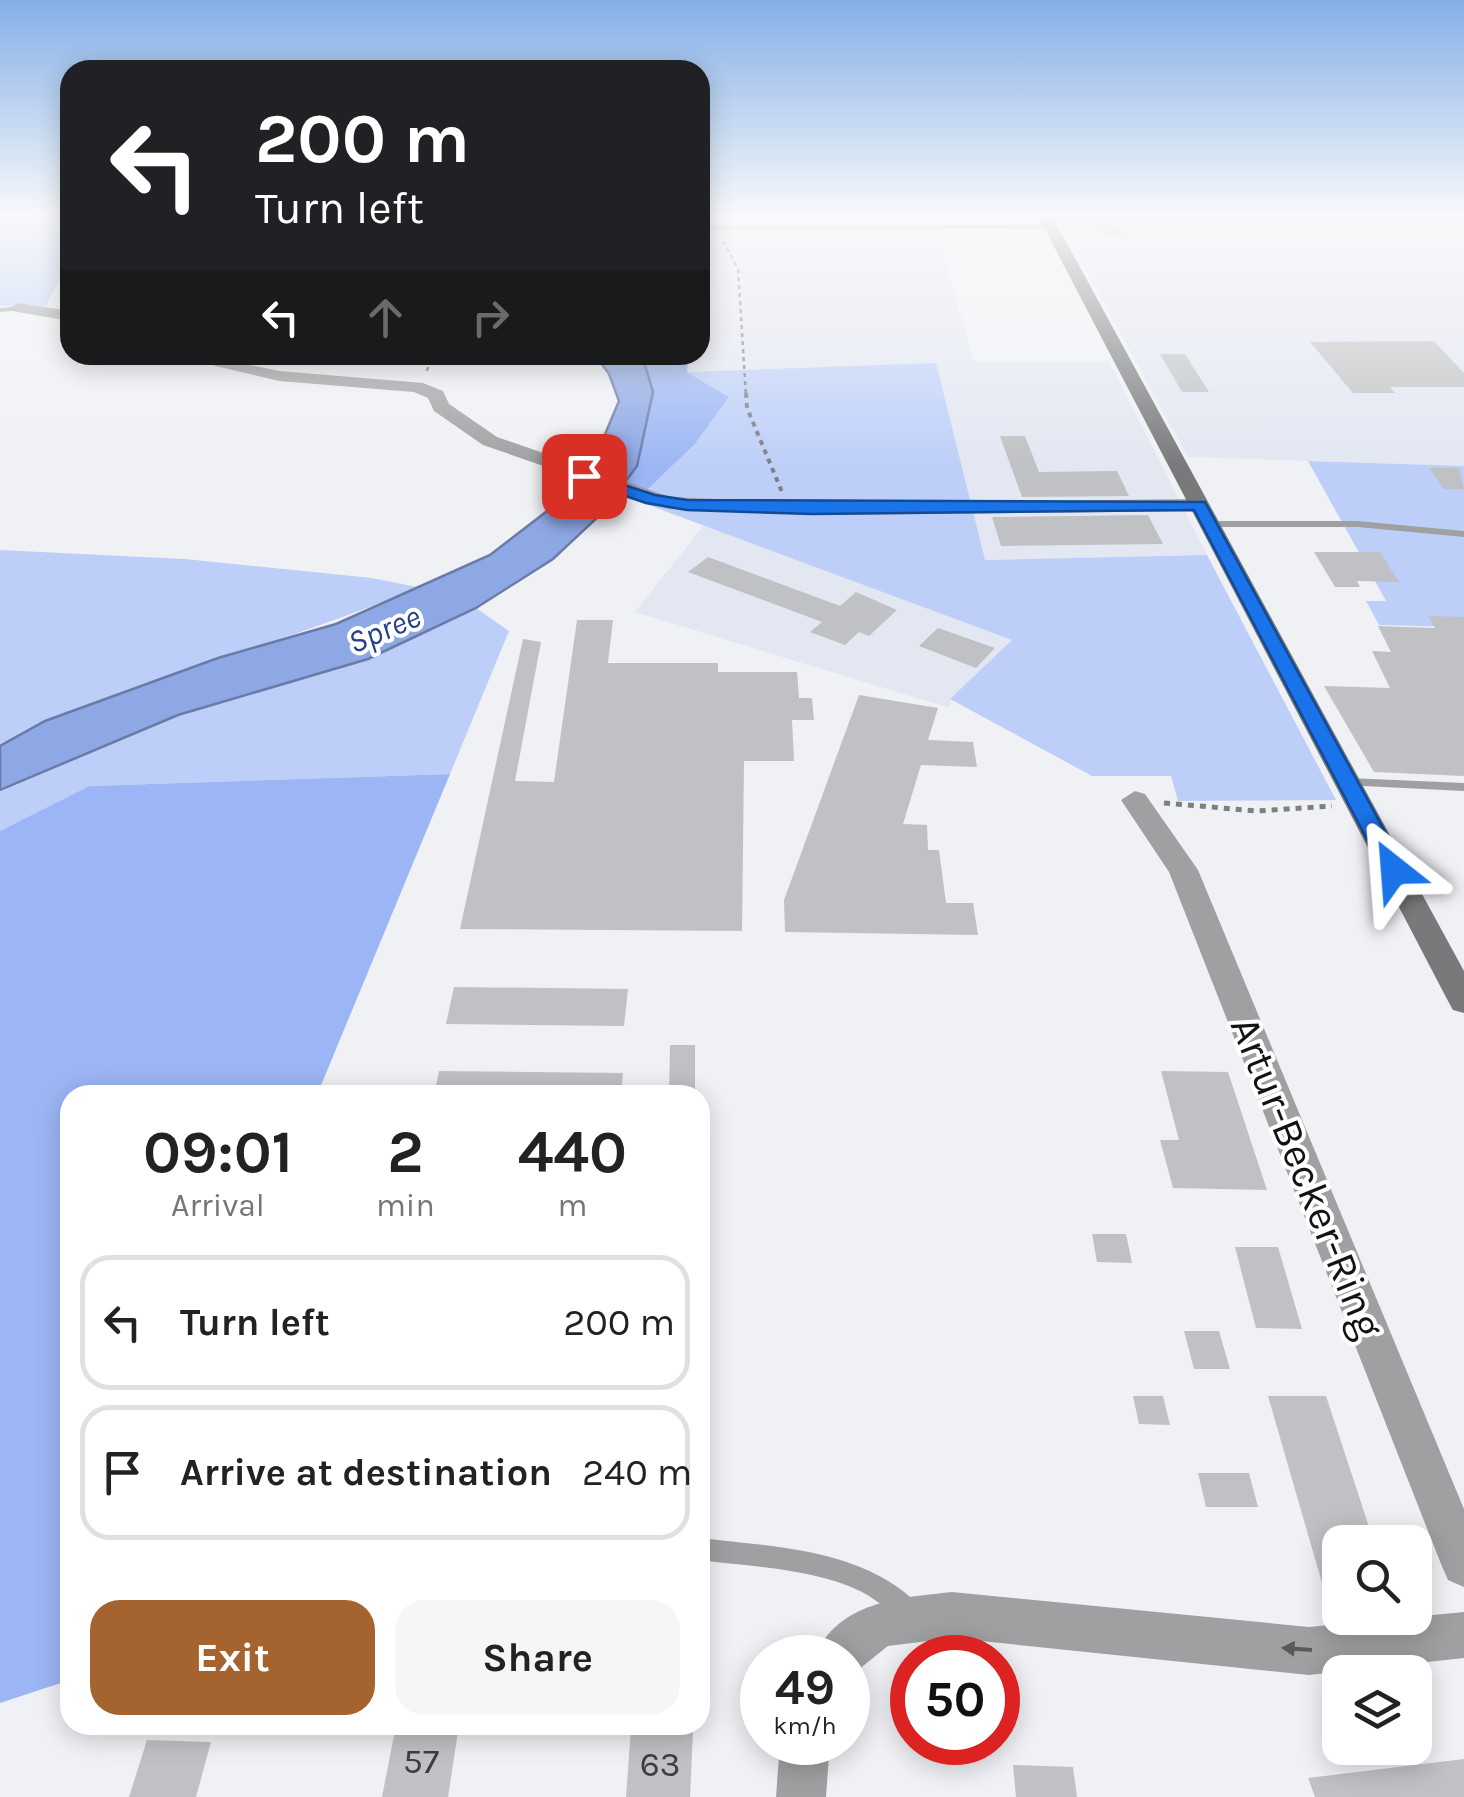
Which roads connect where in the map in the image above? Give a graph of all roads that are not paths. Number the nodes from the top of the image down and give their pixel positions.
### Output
1 (1090, 300) edge
2 (9, 309) edge
3 (60, 315) edge
4 (226, 365) edge
5 (1204, 514) junction
6 (1464, 534) edge
7 (1464, 787) edge
8 (1354, 793) junction
9 (1135, 800) road end
10 (1464, 1001) edge
11 (710, 1551) edge
12 (1464, 1564) edge
13 (919, 1619) junction
14 (1464, 1634) edge
15 (865, 1635) edge
16 (804, 1765) edge
17 (802, 1797) edge

1 - 5 main road
2 - 3 street
4 - 5 street
5 - 6 lane
5 - 8 main road
7 - 8 lane
8 - 10 main road
9 - 12 street, Artur-Becker-Ring
11 - 13 lane
14 -> 13 street
13 - 15 street
16 - 17 street

